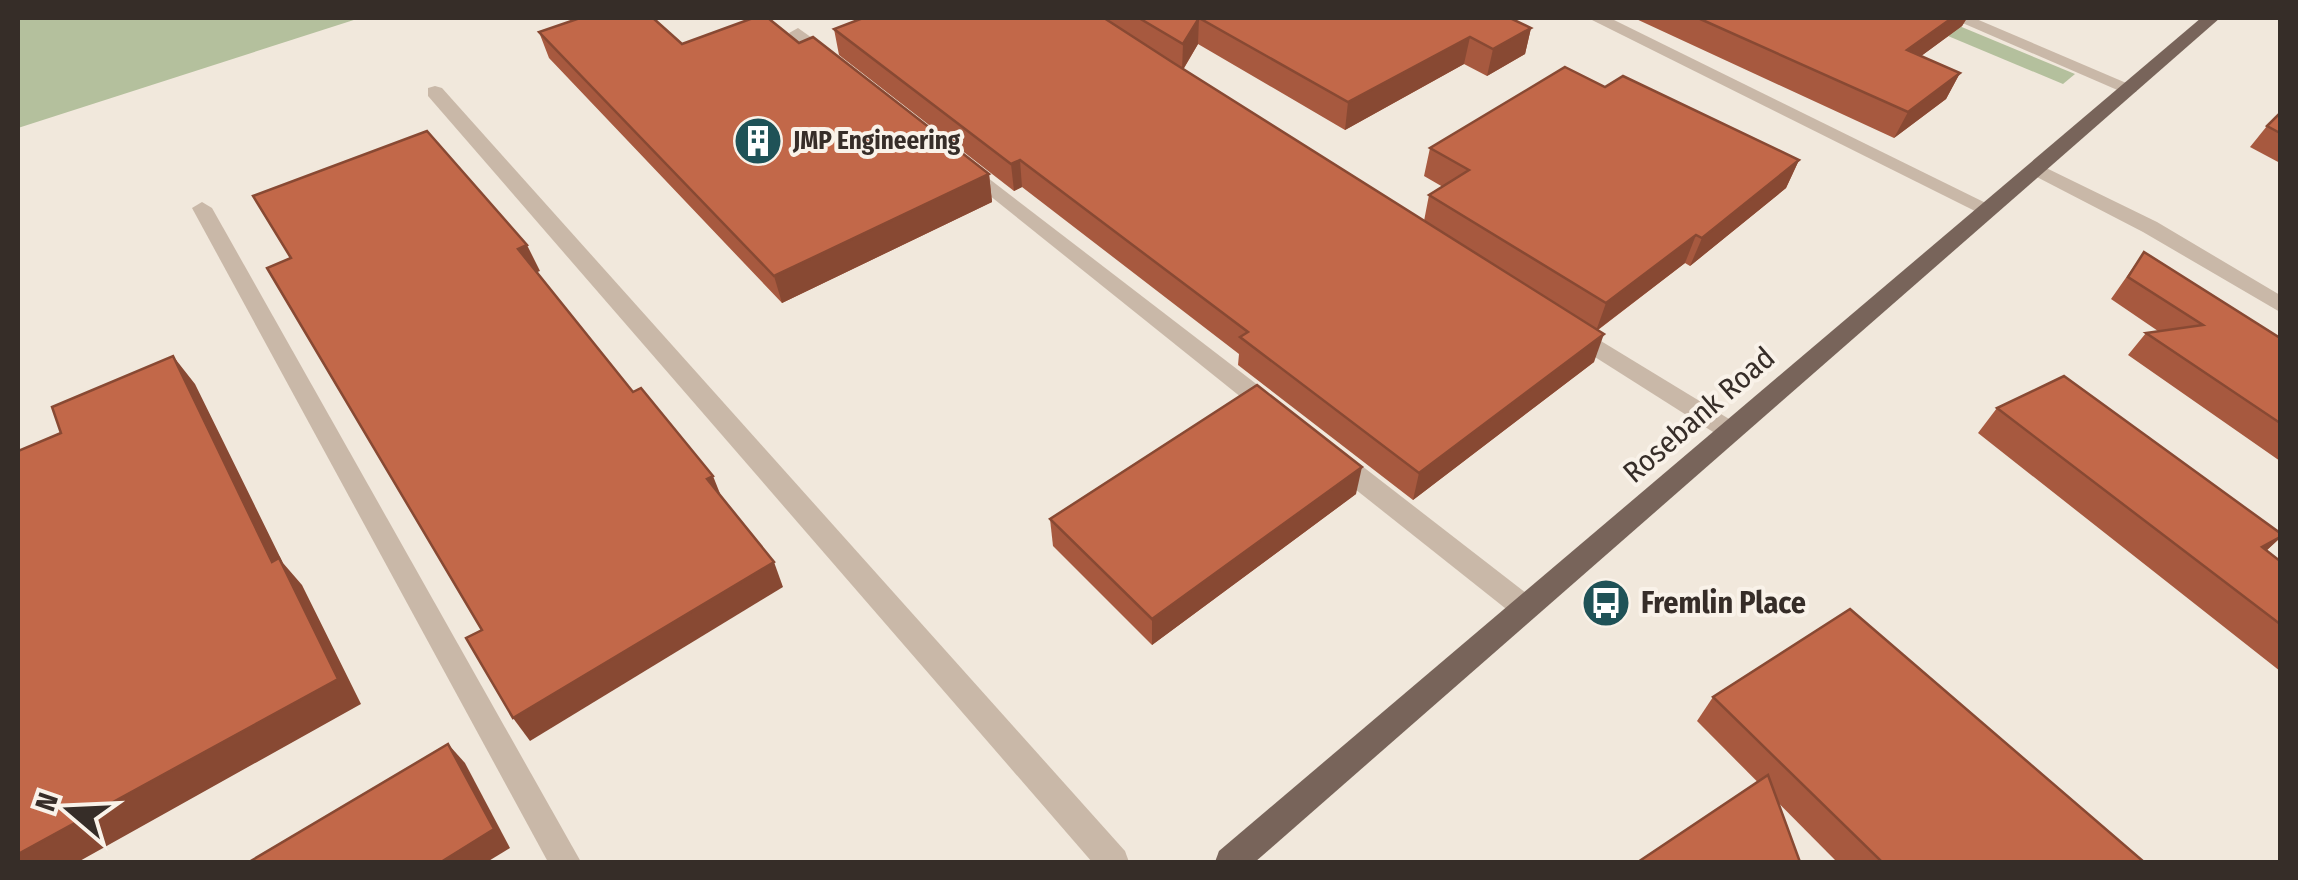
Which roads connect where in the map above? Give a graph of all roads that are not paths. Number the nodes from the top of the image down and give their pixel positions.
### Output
1 (1597, 18) edge
2 (1960, 18) edge
3 (2210, 18) edge
4 (798, 33) dead end
5 (844, 70) edge
6 (2128, 88) junction
7 (435, 92) dead end
8 (952, 155) edge
9 (2036, 169) junction
10 (202, 208) dead end
11 (1988, 209) junction
12 (2280, 305) edge
13 (1549, 316) edge
14 (1290, 423) edge
15 (1730, 432) junction
16 (1320, 447) edge
17 (1525, 608) junction
18 (565, 862) edge
19 (1114, 862) edge
20 (1230, 862) edge

1 - 11 street
2 - 6 street
3 - 6 main road, Rosebank Road
4 - 5 street
6 - 9 main road, Rosebank Road
7 - 19 street
8 - 14 street
9 - 11 main road, Rosebank Road
9 - 12 street
10 - 18 street
11 - 15 main road, Rosebank Road
13 - 15 street
15 - 17 main road, Rosebank Road
16 - 17 street
17 - 20 main road, Rosebank Road

